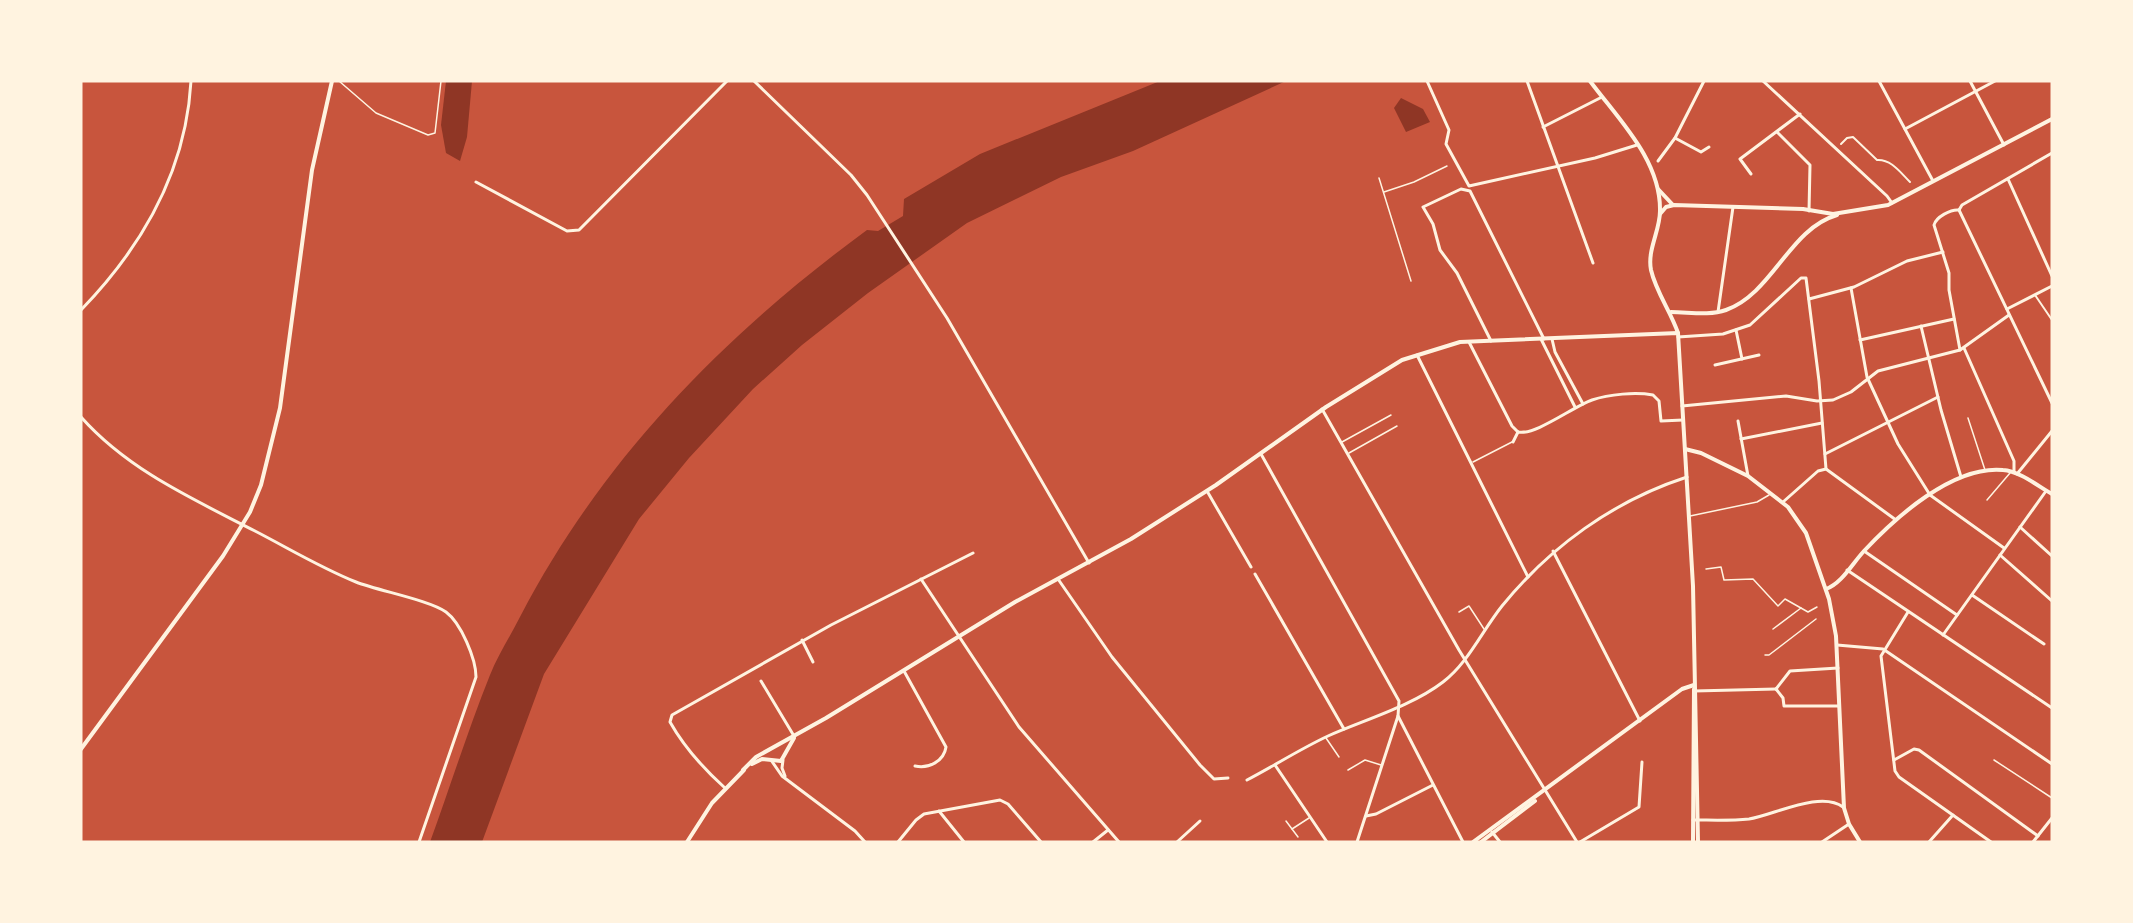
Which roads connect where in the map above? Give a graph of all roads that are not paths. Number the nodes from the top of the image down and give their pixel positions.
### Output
1 (191, 81) edge
2 (332, 81) edge
3 (339, 81) edge
4 (441, 81) edge
5 (727, 81) edge
6 (754, 81) edge
7 (1427, 81) edge
8 (1527, 81) edge
9 (1590, 81) edge
10 (1704, 81) edge
11 (1763, 81) edge
12 (1879, 81) edge
13 (1970, 81) edge
14 (1995, 81) edge
15 (1976, 91) junction
16 (1602, 97) junction
17 (1800, 114) junction
18 (2052, 119) edge
19 (1543, 127) junction
20 (1905, 129) junction
21 (1777, 132) junction
22 (1675, 138) junction
23 (1841, 144) dead end
24 (1637, 145) junction
25 (2004, 145) junction
26 (1709, 147) dead end
27 (2052, 153) edge
28 (1658, 161) dead end
29 (1447, 166) dead end
30 (1557, 166) junction
31 (1751, 174) dead end
32 (1379, 177) dead end
33 (2008, 179) junction
34 (476, 182) dead end
35 (1910, 182) dead end
36 (1933, 183) junction
37 (1468, 187) junction
38 (1658, 188) junction
39 (1383, 192) junction
40 (1892, 204) junction
41 (1674, 206) junction
42 (1733, 207) junction
43 (1959, 210) junction
44 (1809, 211) junction
45 (1846, 213) junction
46 (1660, 214) junction
47 (1814, 228) junction
48 (1943, 252) junction
49 (1593, 263) dead end
50 (2052, 276) edge
51 (1411, 281) dead end
52 (2050, 286) edge
53 (1851, 288) junction
54 (2052, 292) edge
55 (2035, 294) junction
56 (1809, 299) junction
57 (2007, 309) junction
58 (81, 310) edge
59 (1671, 312) junction
60 (1718, 312) junction
61 (2009, 315) junction
62 (1954, 319) junction
63 (2052, 320) edge
64 (1921, 326) junction
65 (1736, 330) junction
66 (1678, 335) junction
67 (1542, 339) junction
68 (1552, 339) junction
69 (1860, 340) junction
70 (1491, 341) junction
71 (1468, 342) junction
72 (1964, 348) junction
73 (1960, 350) junction
74 (1417, 355) junction
75 (1760, 355) dead end
76 (1742, 359) junction
77 (1929, 359) junction
78 (1715, 365) dead end
79 (1867, 377) junction
80 (1938, 397) junction
81 (1821, 401) junction
82 (2052, 403) edge
83 (1583, 404) junction
84 (1682, 406) junction
85 (1575, 408) junction
86 (1322, 409) junction
87 (1391, 415) dead end
88 (81, 417) edge
89 (1968, 418) dead end
90 (1683, 420) junction
91 (1738, 421) dead end
92 (1822, 423) junction
93 (1887, 423) junction
94 (1397, 426) dead end
95 (2052, 431) edge
96 (1518, 432) junction
97 (1741, 439) junction
98 (1341, 442) junction
99 (1513, 442) joint
100 (1685, 449) junction
101 (1261, 454) junction
102 (1348, 454) junction
103 (1825, 454) junction
104 (1473, 463) junction
105 (1826, 470) junction
106 (1986, 471) junction
107 (2013, 474) junction
108 (1748, 476) junction
109 (1687, 477) junction
110 (1960, 477) junction
111 (1207, 491) junction
112 (2046, 491) junction
113 (1771, 493) junction
114 (2052, 494) edge
115 (1930, 495) junction
116 (1987, 500) dead end
117 (1783, 502) junction
118 (1689, 516) junction
119 (1896, 520) junction
120 (242, 524) junction
121 (2020, 526) junction
122 (2004, 548) junction
123 (1553, 551) junction
124 (1864, 551) junction
125 (974, 553) dead end
126 (2000, 555) junction
127 (2052, 556) edge
128 (1089, 562) junction
129 (1251, 567) dead end
130 (1706, 569) dead end
131 (1847, 570) junction
132 (1255, 574) dead end
133 (1528, 577) junction
134 (921, 579) junction
135 (1058, 579) junction
136 (1826, 589) junction
137 (1972, 595) junction
138 (2052, 601) edge
139 (1817, 607) dead end
140 (1801, 608) junction
141 (1459, 612) dead end
142 (1908, 612) junction
143 (1957, 615) junction
144 (1816, 619) dead end
145 (1773, 629) dead end
146 (1484, 630) junction
147 (1943, 635) junction
148 (959, 638) junction
149 (802, 640) junction
150 (2044, 644) dead end
151 (1837, 645) junction
152 (1883, 649) junction
153 (1765, 655) dead end
154 (1464, 658) junction
155 (813, 662) dead end
156 (1838, 668) junction
157 (904, 671) junction
158 (761, 681) dead end
159 (1694, 685) junction
160 (1776, 689) junction
161 (1694, 691) junction
162 (1839, 706) junction
163 (1399, 707) junction
164 (2051, 707) edge
165 (1398, 716) junction
166 (1640, 721) junction
167 (1344, 729) junction
168 (795, 737) junction
169 (1326, 737) junction
170 (773, 747) junction
171 (81, 749) edge
172 (784, 757) junction
173 (1339, 757) dead end
174 (771, 760) junction
175 (1894, 760) junction
176 (1994, 760) dead end
177 (1642, 762) dead end
178 (2052, 764) edge
179 (1275, 765) junction
180 (1382, 765) junction
181 (915, 766) dead end
182 (744, 770) junction
183 (1348, 770) dead end
184 (1228, 778) dead end
185 (788, 780) junction
186 (1248, 780) dead end
187 (1433, 785) junction
188 (725, 788) junction
189 (1546, 790) junction
190 (2052, 798) edge
191 (1844, 808) junction
192 (939, 811) junction
193 (1953, 815) junction
194 (1366, 816) junction
195 (1310, 817) junction
196 (2052, 818) edge
197 (1695, 820) junction
198 (1200, 821) dead end
199 (1286, 821) dead end
200 (1849, 824) junction
201 (1292, 829) junction
202 (1489, 829) junction
203 (1108, 830) junction
204 (1493, 834) junction
205 (2038, 836) junction
206 (1298, 837) dead end
207 (419, 842) edge
208 (687, 842) edge
209 (865, 842) edge
210 (898, 842) edge
211 (964, 842) edge
212 (1041, 842) edge
213 (1093, 842) edge
214 (1119, 842) edge
215 (1177, 842) edge
216 (1327, 842) edge
217 (1357, 842) edge
218 (1463, 842) edge
219 (1473, 842) edge
220 (1481, 842) edge
221 (1500, 842) edge
222 (1578, 842) edge
223 (1693, 842) edge
224 (1698, 842) edge
225 (1822, 842) edge
226 (1860, 842) edge
227 (1929, 842) edge
228 (1991, 842) edge
229 (2033, 842) edge

1 - 58 street
2 - 120 street
3 - 4 lane
5 - 34 street
6 - 128 street
7 - 37 street
8 - 19 street
9 - 16 street
10 - 22 street
11 - 17 street
12 - 20 street
13 - 15 street
14 - 15 street
15 - 20 street
15 - 25 street
16 - 19 street
16 - 24 street
17 - 21 street
17 - 40 street
18 - 25 street
19 - 30 street
20 - 36 street
21 - 31 street
21 - 44 street
22 - 26 street
22 - 28 street
23 - 35 street
24 - 30 street
24 - 38 street
25 - 36 street
27 - 33 street
29 - 39 lane
30 - 37 street
30 - 49 street
32 - 39 lane
33 - 43 street
33 - 50 street
36 - 40 street
37 - 67 street
37 - 70 street
38 - 41 street
38 - 46 street
39 - 51 lane
40 - 45 street
41 - 42 street
41 - 46 street
42 - 44 street
42 - 60 street
43 - 48 street
43 - 57 street
44 - 45 street
44 - 47 street
45 - 47 street
46 - 59 street
47 - 60 street
48 - 53 street
48 - 62 street
52 - 54 street
52 - 55 street
53 - 56 street
53 - 69 street
55 - 57 street
55 - 63 street
56 - 65 street
56 - 81 street
57 - 61 street
59 - 60 street
59 - 66 street
61 - 72 street
61 - 82 street
62 - 64 street
62 - 73 street
64 - 69 street
64 - 77 street
65 - 66 street
65 - 76 street
66 - 68 street
66 - 84 street
67 - 68 street
67 - 70 street
67 - 85 street
68 - 83 street
69 - 79 street
70 - 71 street
71 - 74 street
71 - 96 street
72 - 73 street
72 - 107 street
73 - 77 street
74 - 86 street
74 - 104 street
75 - 76 street
76 - 78 street
77 - 79 street
77 - 80 street
79 - 81 street
79 - 93 street
80 - 93 street
80 - 110 street
81 - 84 street
81 - 92 street
83 - 85 street
83 - 90 street
84 - 90 street
85 - 96 street
86 - 98 street
86 - 101 street
87 - 98 lane
88 - 120 street
89 - 106 lane
90 - 100 street
91 - 97 street
92 - 97 street
92 - 103 street
93 - 103 street
93 - 115 street
94 - 102 lane
95 - 107 street
96 - 99 street
97 - 108 street
98 - 102 street
99 - 104 lane
100 - 108 street
100 - 109 street
101 - 111 street
101 - 163 street
102 - 154 street
103 - 105 street
104 - 133 street
105 - 117 street
105 - 119 street
106 - 107 street
106 - 110 street
107 - 112 street
107 - 116 lane
108 - 113 street
109 - 118 street
109 - 123 street
110 - 115 street
111 - 128 street
111 - 129 street
112 - 114 street
112 - 121 street
113 - 117 street
113 - 118 lane
115 - 119 street
115 - 122 street
117 - 136 street
118 - 159 street
119 - 124 street
120 - 171 street
120 - 207 street
121 - 122 street
121 - 127 street
122 - 126 street
123 - 133 street
123 - 166 street
124 - 131 street
124 - 143 street
125 - 134 street
126 - 137 street
126 - 138 street
128 - 135 street
130 - 140 lane
131 - 136 street
131 - 142 street
132 - 167 street
133 - 146 street
134 - 148 street
134 - 149 street
135 - 148 street
135 - 184 street
136 - 151 street
137 - 143 street
137 - 150 street
139 - 140 lane
140 - 145 lane
141 - 146 lane
142 - 147 street
142 - 152 street
143 - 147 street
144 - 153 lane
146 - 154 street
147 - 164 street
148 - 157 street
148 - 203 street
149 - 155 street
149 - 188 street
151 - 152 street
151 - 156 street
152 - 175 street
152 - 178 street
154 - 163 street
154 - 189 street
156 - 160 street
156 - 162 street
157 - 168 street
157 - 181 street
158 - 168 street
159 - 161 street
159 - 166 street
160 - 161 street
160 - 162 street
161 - 197 street
162 - 191 street
163 - 165 street
163 - 167 street
165 - 180 street
165 - 187 street
166 - 189 street
167 - 169 street
168 - 170 street
168 - 172 street
169 - 173 lane
169 - 179 street
170 - 172 street
170 - 174 street
170 - 182 street
172 - 174 street
172 - 185 street
174 - 182 street
174 - 185 street
175 - 193 street
175 - 205 street
176 - 190 lane
177 - 222 street
179 - 186 street
179 - 195 street
180 - 183 lane
180 - 194 street
182 - 188 street
185 - 209 street
187 - 194 street
187 - 218 street
188 - 208 street
189 - 202 street
189 - 204 street
189 - 222 street
191 - 197 street
191 - 200 street
192 - 210 street
192 - 211 street
192 - 212 street
193 - 227 street
193 - 228 street
194 - 217 street
195 - 201 lane
195 - 216 street
196 - 205 street
197 - 223 street
197 - 224 street
198 - 215 street
199 - 201 lane
200 - 225 street
200 - 226 street
201 - 206 lane
202 - 204 street
202 - 219 street
203 - 213 street
203 - 214 street
204 - 220 street
204 - 221 street
205 - 229 street

